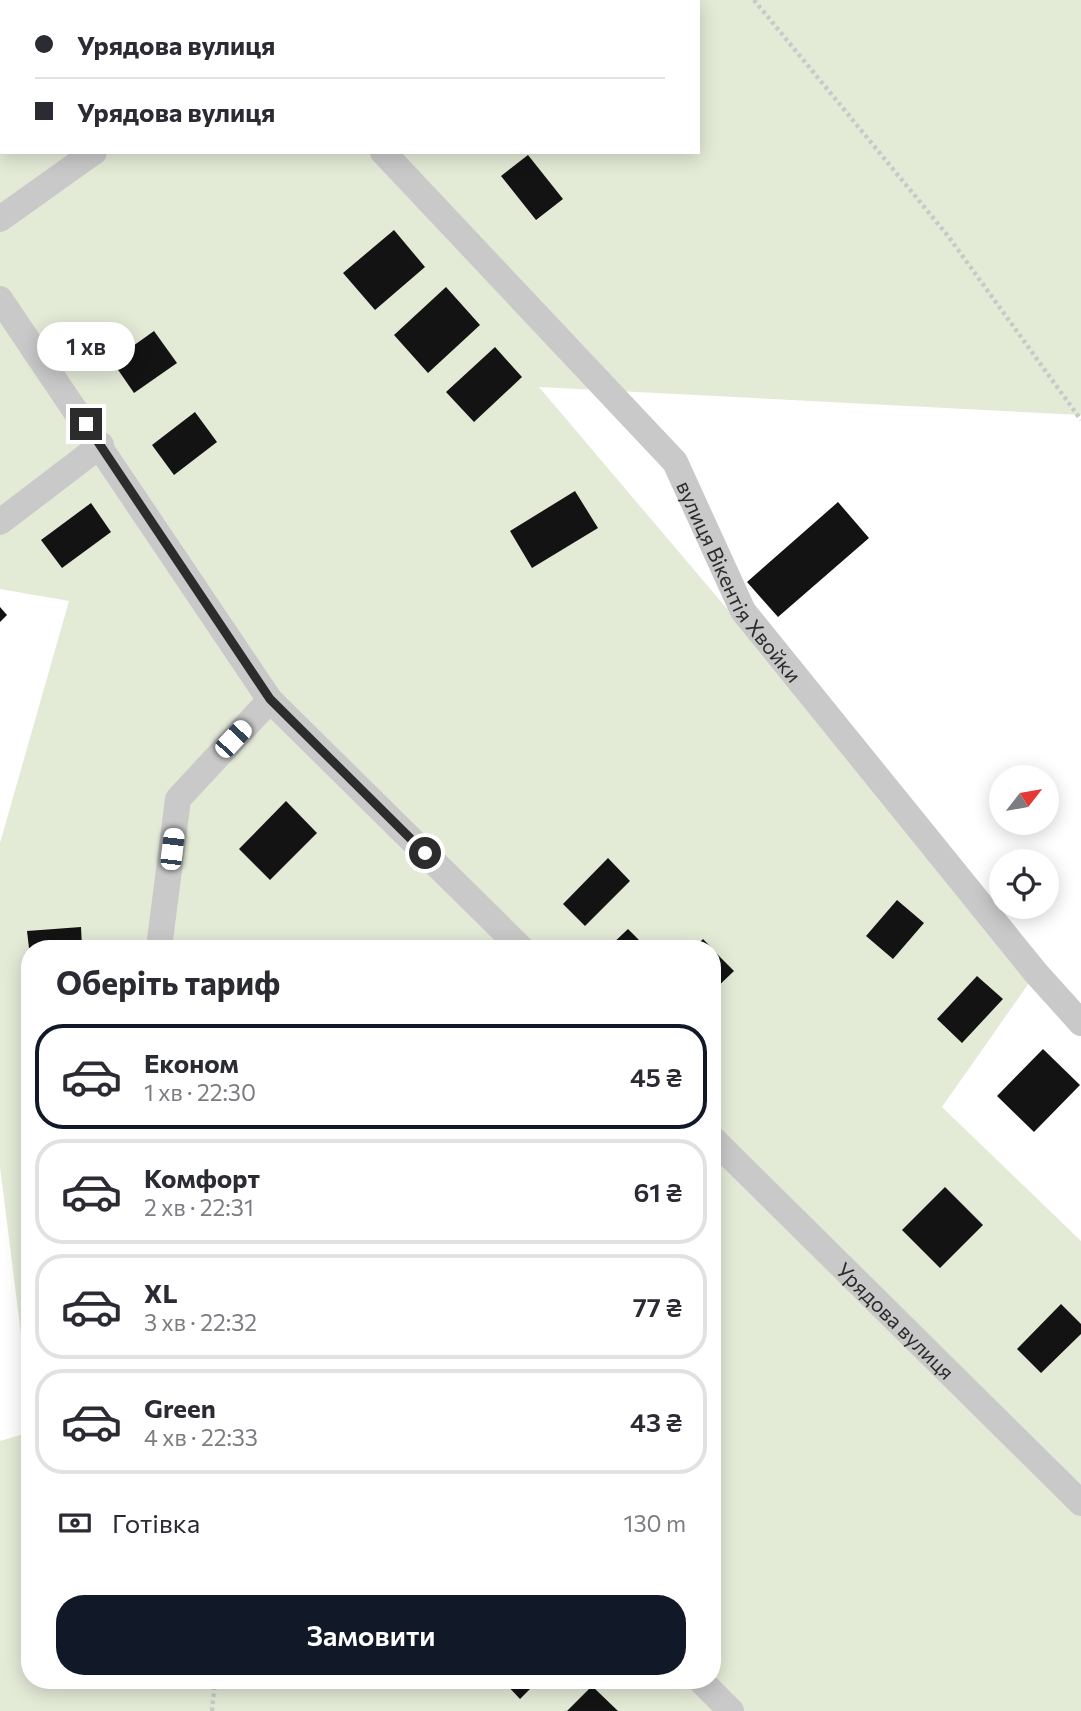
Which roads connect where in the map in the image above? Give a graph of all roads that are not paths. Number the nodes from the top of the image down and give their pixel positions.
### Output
1 (91, 154) edge
2 (385, 154) edge
3 (0, 219) edge
4 (0, 299) edge
5 (101, 444) junction
6 (0, 522) edge
7 (270, 699) junction
8 (160, 940) edge
9 (514, 940) edge
10 (1081, 1023) edge
11 (721, 1147) edge
12 (1081, 1503) edge
13 (709, 1689) edge
14 (732, 1711) edge

1 - 3 street
2 - 10 street, вулиця Вікентія Хвойки
4 - 5 street
5 - 6 street
5 - 7 street
7 - 8 street
7 - 9 street
11 - 12 street, Урядова вулиця
13 - 14 street

